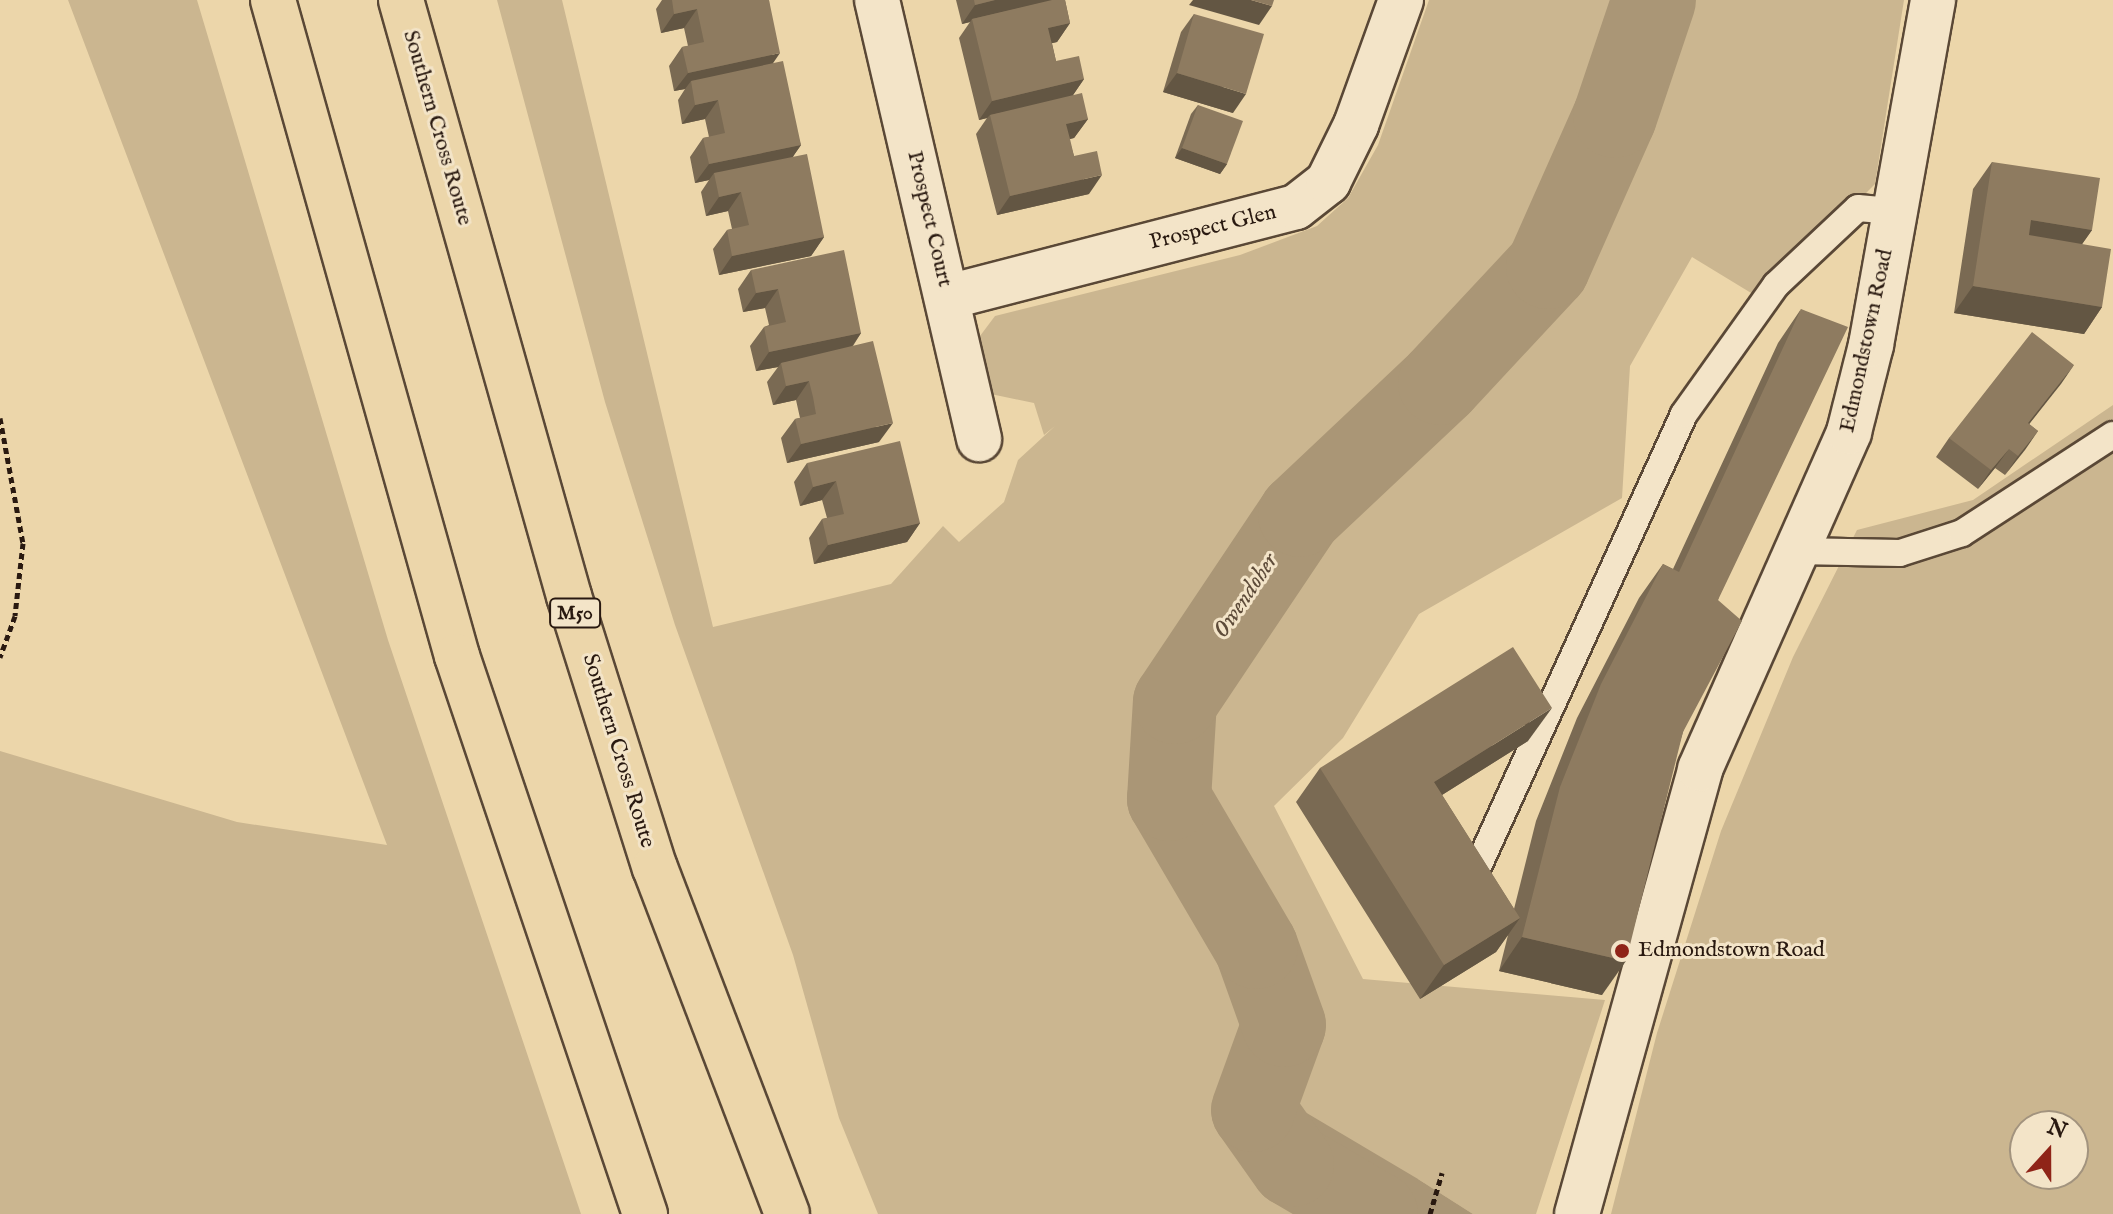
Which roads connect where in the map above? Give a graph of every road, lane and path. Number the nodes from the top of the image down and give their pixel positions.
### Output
1 (273, 0) edge
2 (401, 0) edge
3 (877, 0) edge
4 (1401, 0) edge
5 (1933, 0) edge
6 (1894, 211) junction
7 (948, 297) junction
8 (0, 418) edge
9 (2113, 435) edge
10 (979, 439) dead end
11 (1796, 551) junction
12 (0, 657) edge
13 (1479, 864) edge
14 (1442, 1173) dead end
15 (645, 1214) edge
16 (787, 1214) edge
17 (1430, 1214) edge
18 (1577, 1214) edge

1 - 15 highway
2 - 16 highway, Southern Cross Route / M50
3 - 7 main road, Prospect Court
4 - 7 main road, Prospect Glen
5 - 6 main road, Edmondstown Road
6 - 11 main road, Edmondstown Road
6 - 13 lane
7 - 10 main road, Prospect Court
8 - 12 path
9 - 11 lane
11 - 18 main road, Edmondstown Road
14 - 17 path

